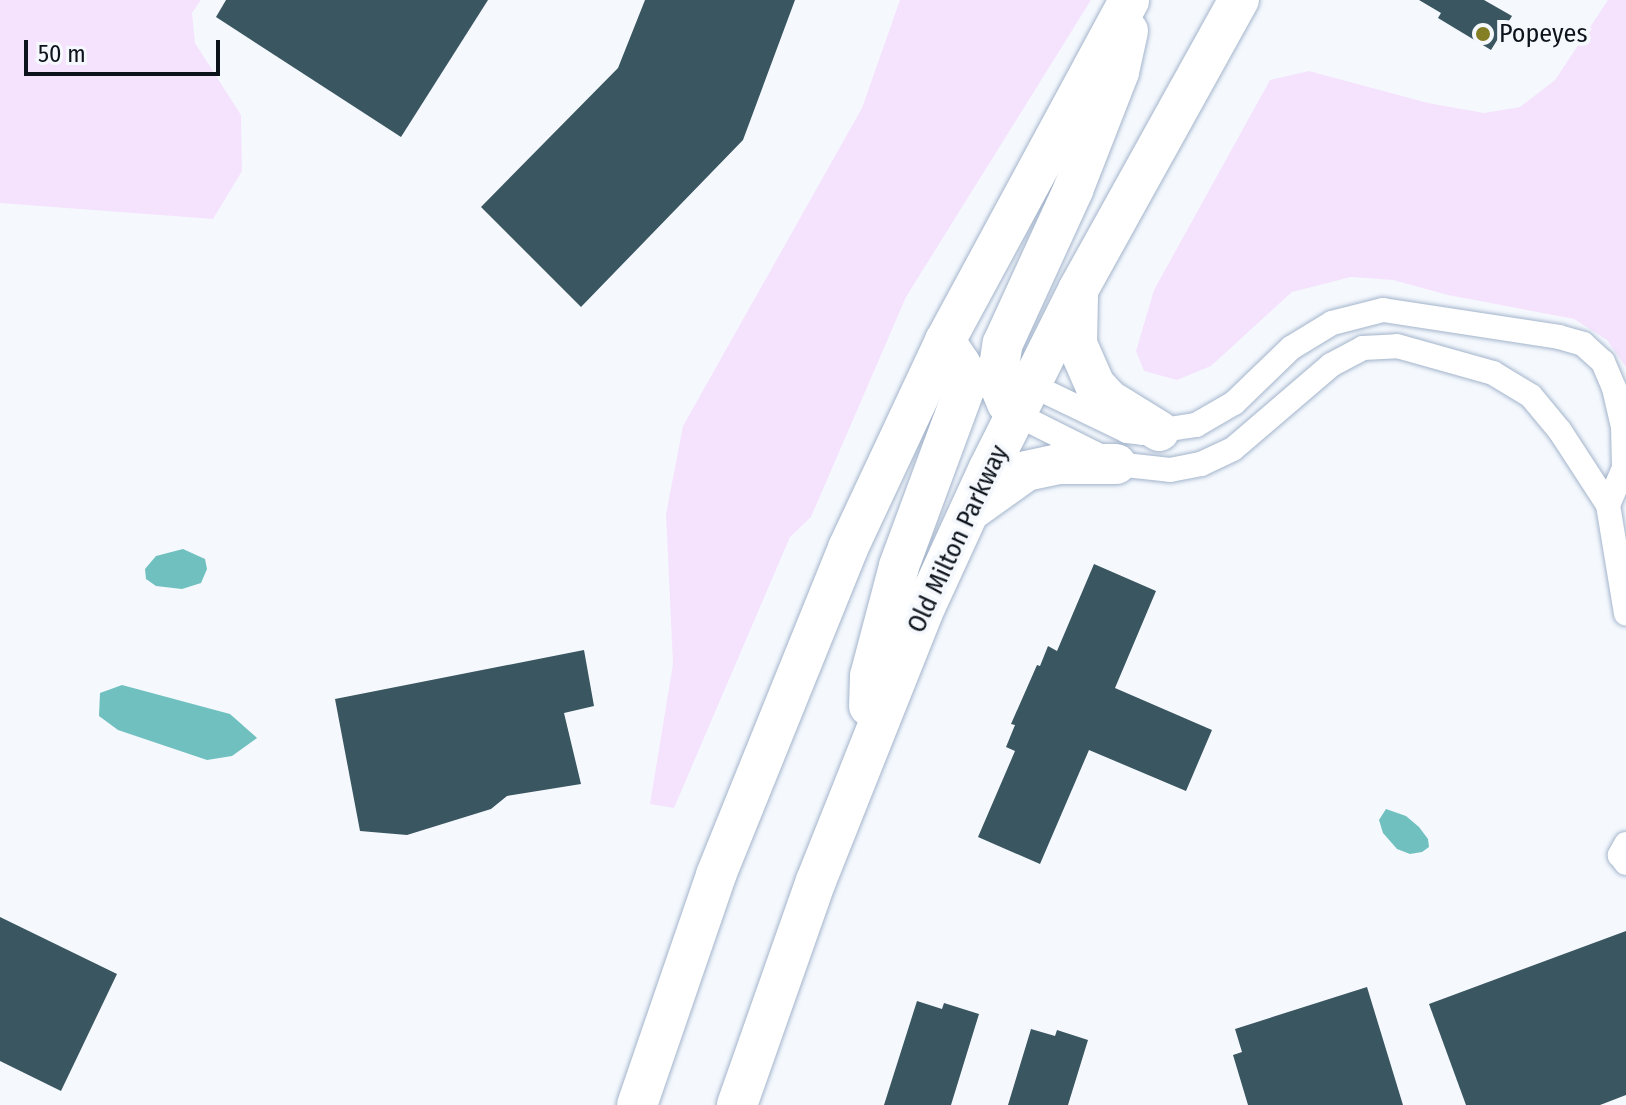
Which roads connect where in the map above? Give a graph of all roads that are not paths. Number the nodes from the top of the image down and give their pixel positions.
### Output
1 (1132, 0) edge
2 (1239, 0) edge
3 (1078, 290) junction
4 (936, 357) junction
5 (1015, 388) junction
6 (964, 390) junction
7 (1159, 431) junction
8 (1116, 464) junction
9 (1608, 505) junction
10 (967, 514) junction
11 (1626, 614) edge
12 (867, 750) junction
13 (1626, 844) edge
14 (1626, 863) edge
15 (644, 1095) edge
16 (737, 1105) edge

1 - 4 highway
1 - 5 highway
2 - 3 highway, Old Milton Parkway
3 - 5 highway, Old Milton Parkway
3 - 7 highway
4 - 5 street
4 - 6 highway
4 - 15 highway
5 - 6 street
5 - 7 street
5 - 8 street
5 - 10 highway, Old Milton Parkway
6 - 12 highway
7 - 9 street
8 - 9 street
8 - 10 highway
9 - 11 street
10 - 12 highway, Old Milton Parkway
12 - 16 highway, Old Milton Parkway
13 - 14 street

